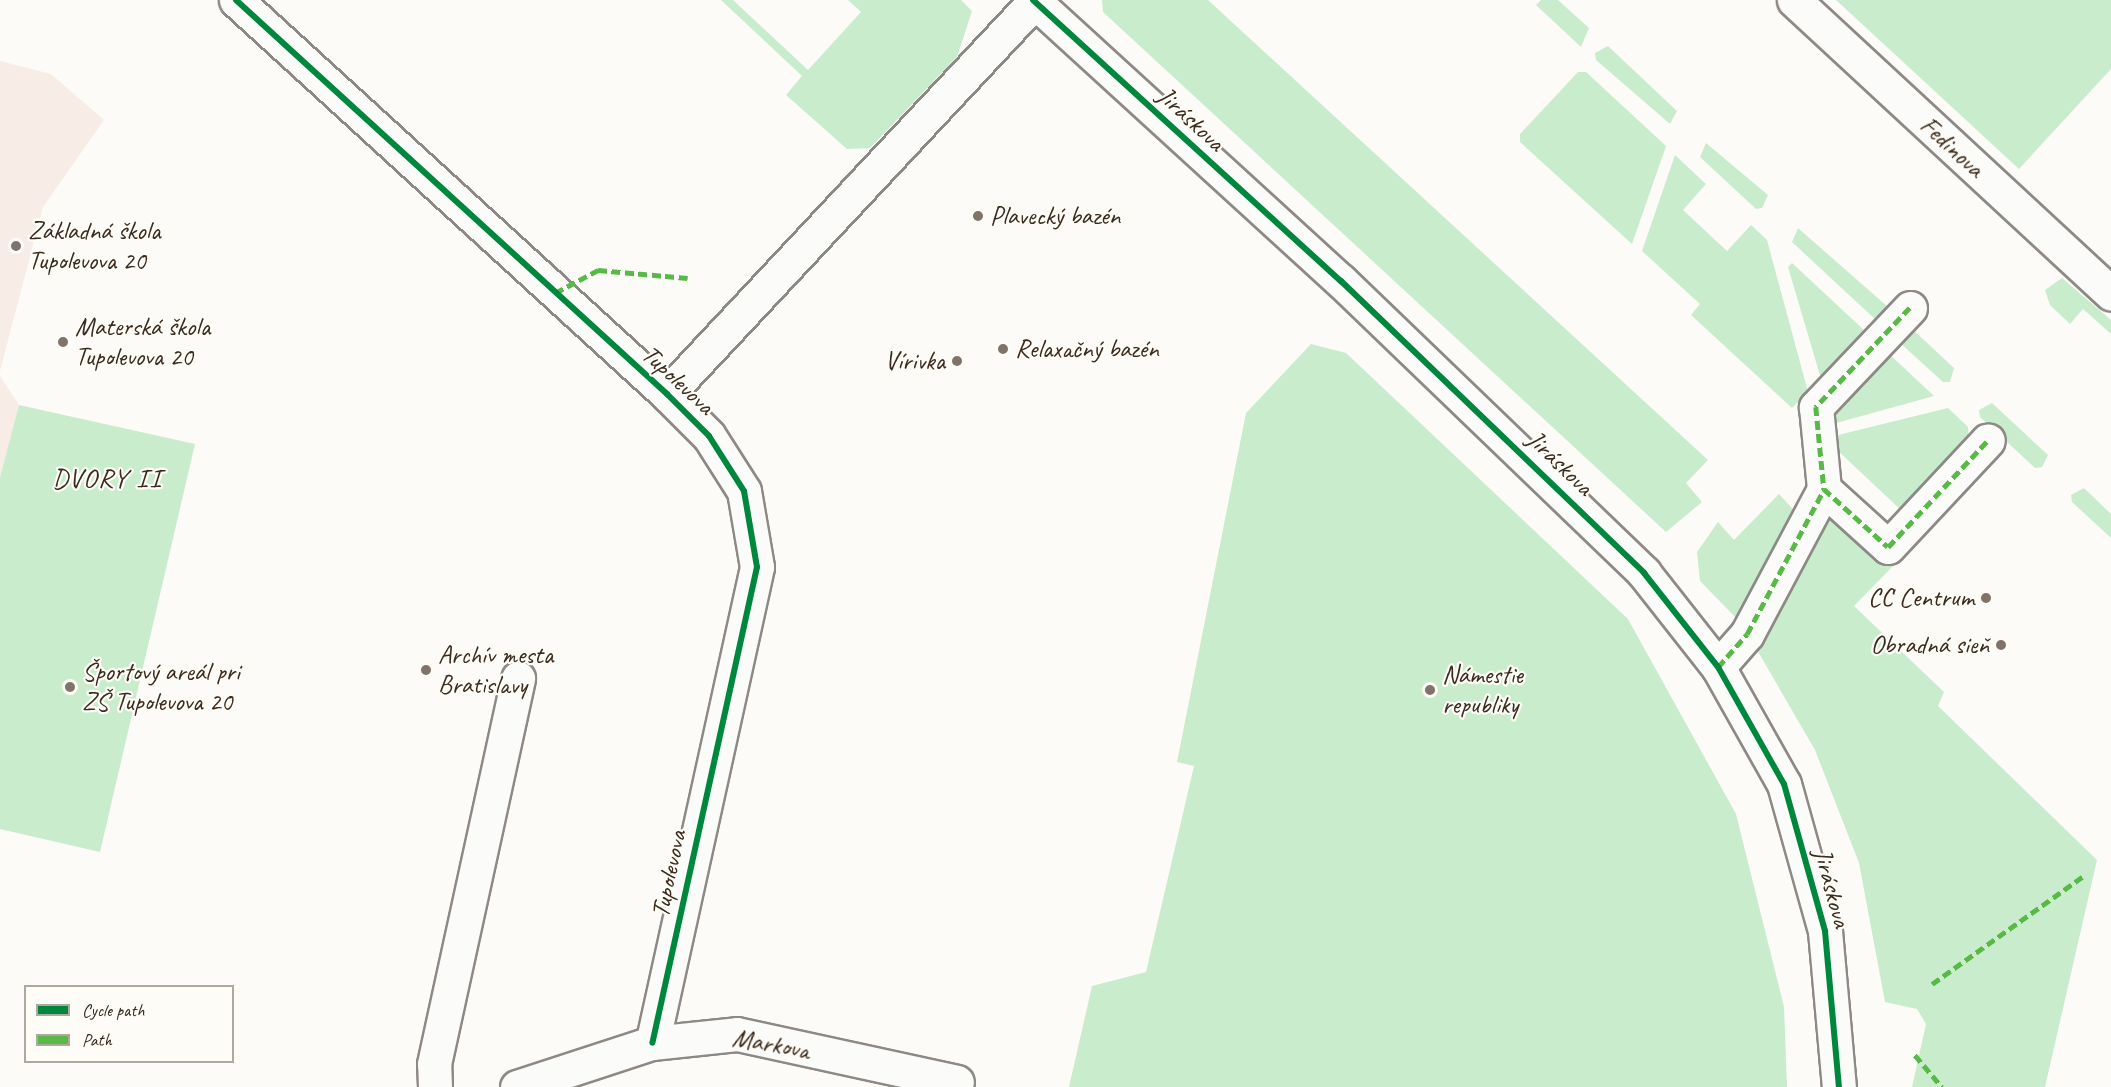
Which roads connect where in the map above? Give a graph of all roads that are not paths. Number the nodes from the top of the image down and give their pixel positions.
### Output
1 (236, 0) edge
2 (1035, 0) edge
3 (1794, 0) edge
4 (2111, 294) edge
5 (1910, 308) dead end
6 (667, 394) junction
7 (1988, 440) dead end
8 (1824, 489) junction
9 (1718, 667) junction
10 (518, 678) dead end
11 (652, 1043) junction
12 (957, 1082) dead end
13 (435, 1087) edge
14 (517, 1087) edge
15 (1839, 1087) edge

1 - 6 street, Tupolevova
2 - 6 street, Tupolevova
2 - 9 street, Jiráskova
3 - 4 street, Fedinova
5 - 8 street
6 - 11 street, Tupolevova
7 - 8 street
8 - 9 street
9 - 15 street, Jiráskova
10 - 13 street
11 - 12 street, Markova
11 - 14 street, Markova

